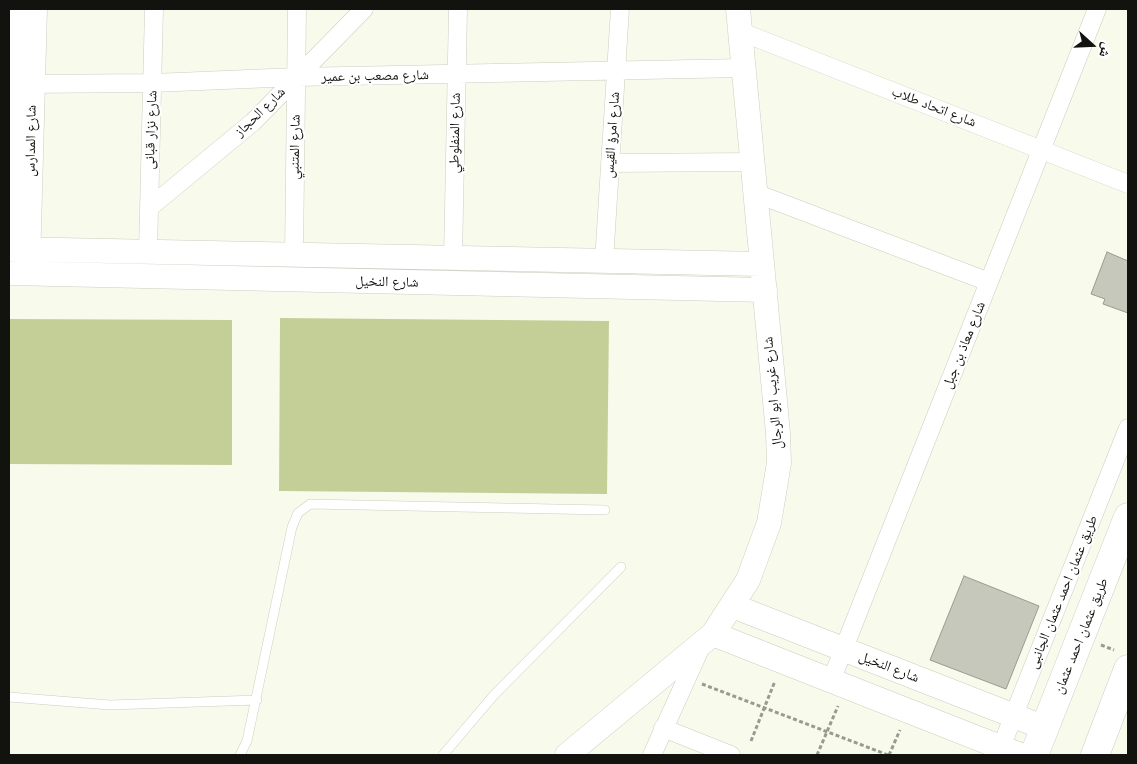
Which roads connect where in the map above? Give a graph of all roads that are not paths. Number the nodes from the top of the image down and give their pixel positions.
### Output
1 (14, 9) edge
2 (35, 9) edge
3 (154, 9) edge
4 (297, 9) edge
5 (364, 9) edge
6 (458, 9) edge
7 (620, 9) edge
8 (1097, 9) edge
9 (739, 20) edge
10 (742, 68) junction
11 (616, 71) junction
12 (457, 74) junction
13 (296, 77) junction
14 (152, 83) junction
15 (18, 84) edge
16 (1041, 150) junction
17 (752, 162) junction
18 (610, 163) junction
19 (1128, 184) edge
20 (755, 194) junction
21 (149, 208) junction
22 (15, 246) edge
23 (148, 252) junction
24 (294, 254) junction
25 (453, 258) junction
26 (604, 261) junction
27 (762, 264) junction
28 (18, 274) edge
29 (989, 282) junction
30 (764, 290) junction
31 (1128, 428) edge
32 (605, 510) dead end
33 (1128, 517) edge
34 (621, 567) dead end
35 (733, 606) junction
36 (707, 640) junction
37 (843, 650) junction
38 (1128, 669) edge
39 (831, 681) junction
40 (9, 697) edge
41 (257, 700) junction
42 (1014, 716) junction
43 (663, 728) junction
44 (1045, 728) junction
45 (1099, 752) edge
46 (1006, 753) edge
47 (240, 755) edge
48 (443, 755) edge
49 (567, 755) edge
50 (652, 755) edge
51 (731, 755) edge
52 (1034, 755) edge

1 - 15 main road, شارع المدارس
2 - 15 main road, شارع المدارس
3 - 14 street, شارع نزار قبانى
4 - 13 street, شارع المتنبي
5 - 13 street, شارع الحجاز
6 - 12 street, شارع المنفلوطي
7 - 11 street, شارع امرؤ القيس
8 - 16 street, شارع معاذ بن جبل
9 - 10 main road, شارع غريب ابو الرجال
9 - 16 street, شارع اتحاد طلاب
10 - 11 street, شارع مصعب بن عمير
10 - 17 main road, شارع غريب ابو الرجال
11 - 12 street, شارع مصعب بن عمير
11 - 18 street, شارع امرؤ القيس
12 - 13 street, شارع مصعب بن عمير
12 - 25 street, شارع المنفلوطي
13 - 14 street, شارع مصعب بن عمير
13 - 21 street, شارع الحجاز
13 - 24 street, شارع المتنبي
14 - 15 street, شارع مصعب بن عمير
14 - 21 street, شارع نزار قبانى
15 - 22 main road, شارع المدارس
16 - 19 street, شارع اتحاد طلاب
16 - 29 street, شارع معاذ بن جبل
17 - 18 street
17 - 20 main road, شارع غريب ابو الرجال
18 - 26 street, شارع امرؤ القيس
20 - 27 main road, شارع غريب ابو الرجال
20 - 29 street
21 - 23 street, شارع نزار قبانى
22 - 23 main road, شارع النخيل
22 - 28 main road, شارع المدارس
23 - 24 main road, شارع النخيل
24 - 25 main road, شارع النخيل
25 - 26 main road, شارع النخيل
26 - 27 main road, شارع النخيل
27 - 30 main road, شارع غريب ابو الرجال
28 - 30 main road, شارع النخيل
29 - 37 street, شارع معاذ بن جبل
30 - 35 main road, شارع غريب ابو الرجال
31 - 42 street, طريق عثمان احمد عثمان الجانبى
32 - 41 lane
33 - 44 main road, طريق عثمان احمد عثمان
34 - 48 lane
35 - 36 main road, شارع غريب ابو الرجال
35 - 37 main road, شارع النخيل
36 - 39 main road
36 - 43 street
36 - 49 main road, شارع غريب ابو الرجال
37 - 39 street, شارع معاذ بن جبل
37 - 42 main road, شارع النخيل
38 - 45 main road
39 - 46 main road
40 - 41 lane
41 - 47 lane
42 - 44 main road, شارع النخيل
42 - 46 street, طريق عثمان احمد عثمان الجانبى
43 - 50 street
43 - 51 street
44 - 52 main road, طريق عثمان احمد عثمان

